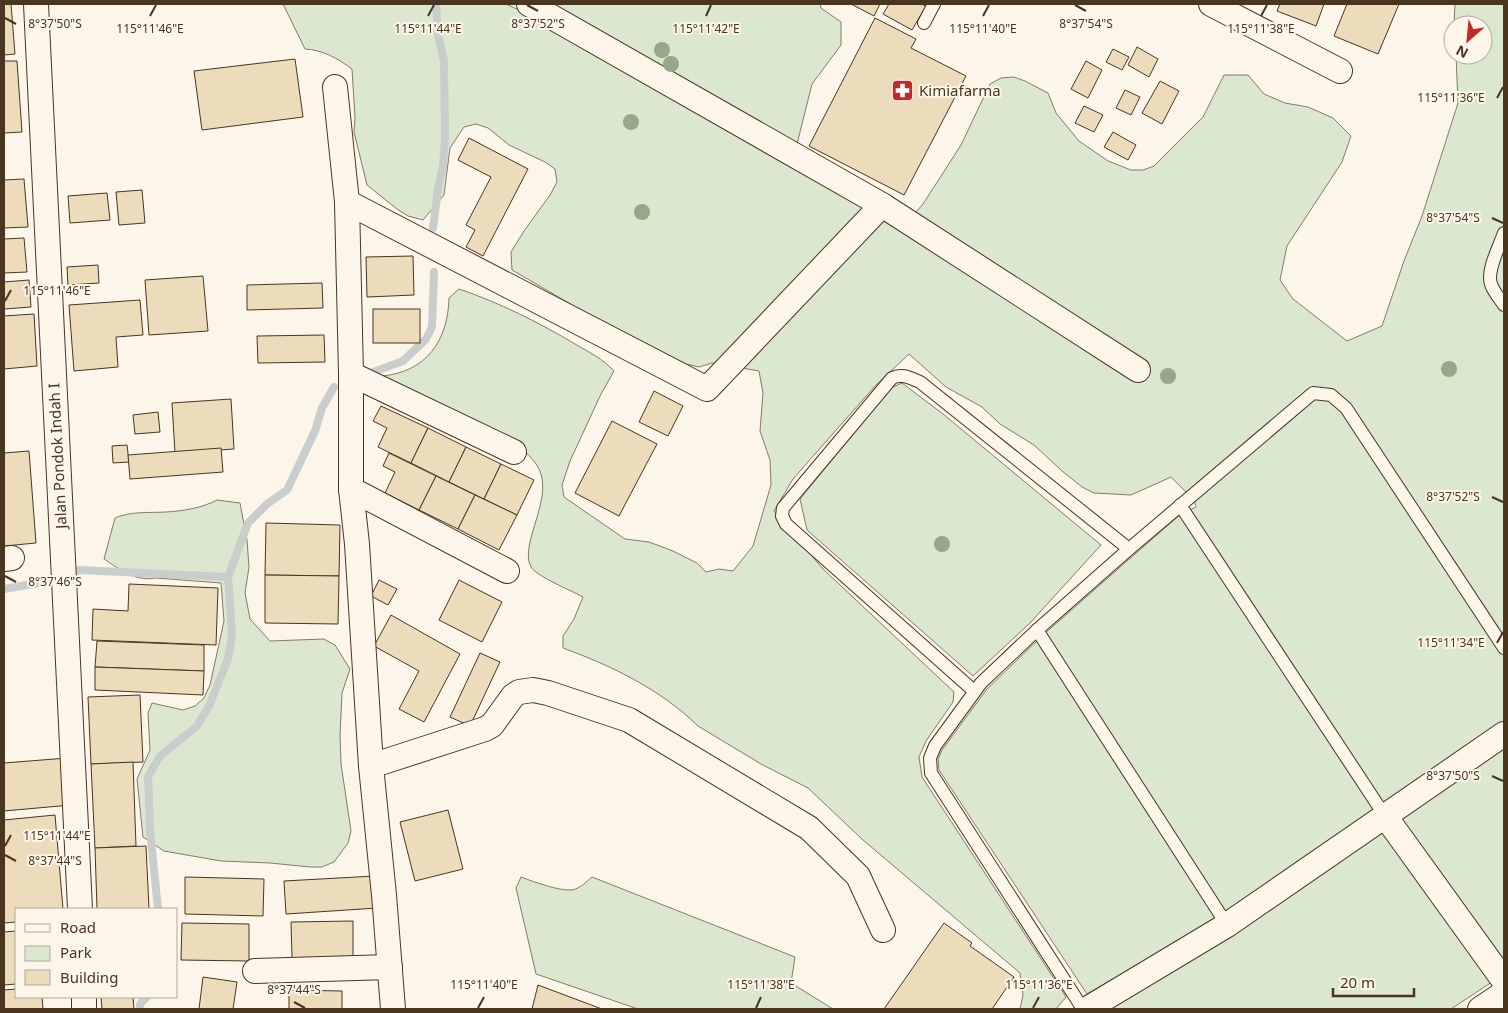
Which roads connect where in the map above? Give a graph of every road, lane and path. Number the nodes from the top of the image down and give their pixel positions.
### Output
1 (36, 4) edge
2 (529, 4) edge
3 (934, 4) edge
4 (1211, 4) edge
5 (924, 23) dead end
6 (1340, 71) dead end
7 (335, 86) dead end
8 (347, 202) junction
9 (882, 205) junction
10 (1504, 233) edge
11 (1504, 305) edge
12 (1138, 370) dead end
13 (351, 374) junction
14 (514, 452) dead end
15 (352, 489) junction
16 (1180, 505) junction
17 (1129, 548) junction
18 (507, 571) dead end
19 (1037, 630) junction
20 (1504, 648) edge
21 (974, 691) junction
22 (1504, 734) edge
23 (371, 766) junction
24 (1385, 816) junction
25 (80, 908) edge
26 (1227, 925) junction
27 (883, 930) dead end
28 (390, 968) junction
29 (255, 971) dead end
30 (1504, 981) edge
31 (1504, 993) edge
32 (393, 1009) edge
33 (1082, 1009) edge
34 (1086, 1009) edge
35 (1480, 1009) edge

1 - 25 street, Jalan Pondok Indah I
2 - 9 street
3 - 5 lane
4 - 6 street
7 - 8 street
8 - 9 street
8 - 13 street
9 - 12 street
10 - 11 lane
13 - 14 street
13 - 15 street
15 - 18 street
15 - 23 street
16 - 17 lane
16 - 20 lane
16 - 24 lane
17 - 19 lane
17 - 21 lane
19 - 21 lane
19 - 26 lane
21 - 33 lane
22 - 24 street
23 - 27 street
23 - 28 street
24 - 26 street
24 - 30 street
26 - 34 street
28 - 29 street
28 - 32 street
31 - 35 street

